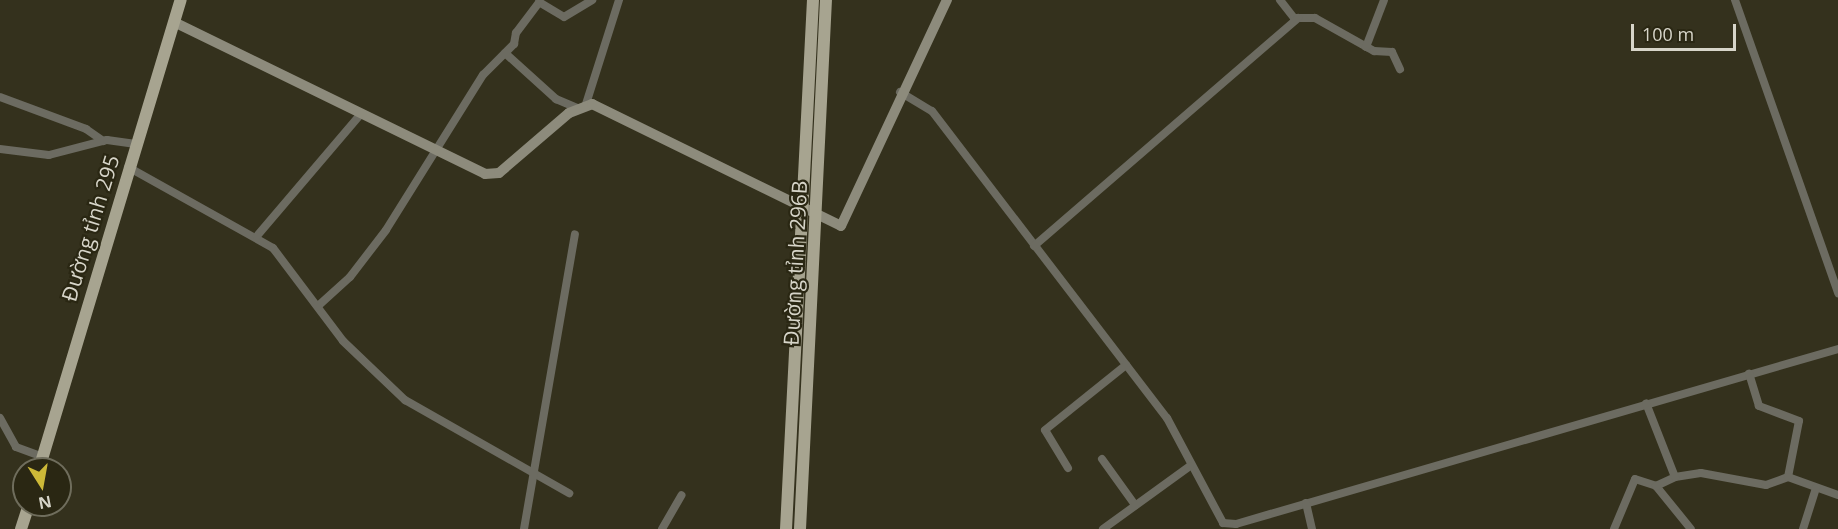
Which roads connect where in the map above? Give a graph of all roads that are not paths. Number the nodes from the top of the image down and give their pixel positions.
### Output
1 (181, 0) edge
2 (592, 0) edge
3 (619, 0) edge
4 (813, 0) edge
5 (826, 0) edge
6 (947, 0) edge
7 (1280, 0) edge
8 (1384, 0) edge
9 (1735, 0) edge
10 (538, 1) edge
11 (1298, 18) junction
12 (174, 22) junction
13 (1366, 47) junction
14 (506, 53) junction
15 (1400, 69) dead end
16 (900, 92) junction
17 (0, 97) edge
18 (581, 106) junction
19 (361, 114) junction
20 (103, 141) junction
21 (136, 144) junction
22 (0, 149) edge
23 (437, 152) junction
24 (128, 166) junction
25 (804, 206) junction
26 (817, 213) junction
27 (575, 234) dead end
28 (257, 236) junction
29 (1034, 246) junction
30 (1838, 293) edge
31 (318, 306) junction
32 (1838, 349) edge
33 (1126, 365) junction
34 (1749, 374) junction
35 (1646, 403) junction
36 (0, 418) edge
37 (32, 457) edge
38 (43, 457) edge
39 (1102, 459) dead end
40 (1190, 466) junction
41 (1068, 468) dead end
42 (534, 475) junction
43 (1675, 477) junction
44 (1788, 477) junction
45 (1656, 486) junction
46 (1816, 488) junction
47 (569, 493) dead end
48 (682, 495) dead end
49 (1838, 495) edge
50 (1306, 503) junction
51 (1135, 505) junction
52 (524, 529) edge
53 (662, 529) edge
54 (786, 529) edge
55 (800, 529) edge
56 (1102, 529) edge
57 (1312, 529) edge
58 (1614, 529) edge
59 (1691, 529) edge
60 (1803, 529) edge

1 - 12 main road, Đường tỉnh 295
2 - 10 street
3 - 18 street
4 - 25 main road, Đường tỉnh 296B
5 - 26 main road, Đường tỉnh 296B
6 - 16 street
7 - 11 street
8 - 13 street
9 - 30 street
10 - 14 street
11 - 13 street
11 - 29 street
12 - 19 street
12 - 21 main road, Đường tỉnh 295
13 - 15 street
14 - 18 street
14 - 23 street
16 - 26 street
16 - 29 street
17 - 20 street
18 - 23 street
18 - 25 street
19 - 23 street
19 - 28 street
20 - 21 street
20 - 22 street
21 - 24 main road, Đường tỉnh 295
23 - 31 street
24 - 28 street
24 - 38 main road, Đường tỉnh 295
25 - 26 street
25 - 54 main road, Đường tỉnh 296B
26 - 55 main road, Đường tỉnh 296B
27 - 42 street
28 - 31 street
29 - 33 street
31 - 42 street
32 - 34 street
33 - 40 street
33 - 41 street
34 - 35 street
34 - 44 street
35 - 43 street
35 - 50 street
36 - 37 street
39 - 51 street
40 - 50 street
40 - 51 street
42 - 47 street
42 - 52 street
43 - 44 street
43 - 45 street
44 - 46 street
45 - 58 street
45 - 59 street
46 - 49 street
46 - 60 street
48 - 53 street
50 - 57 street
51 - 56 street

